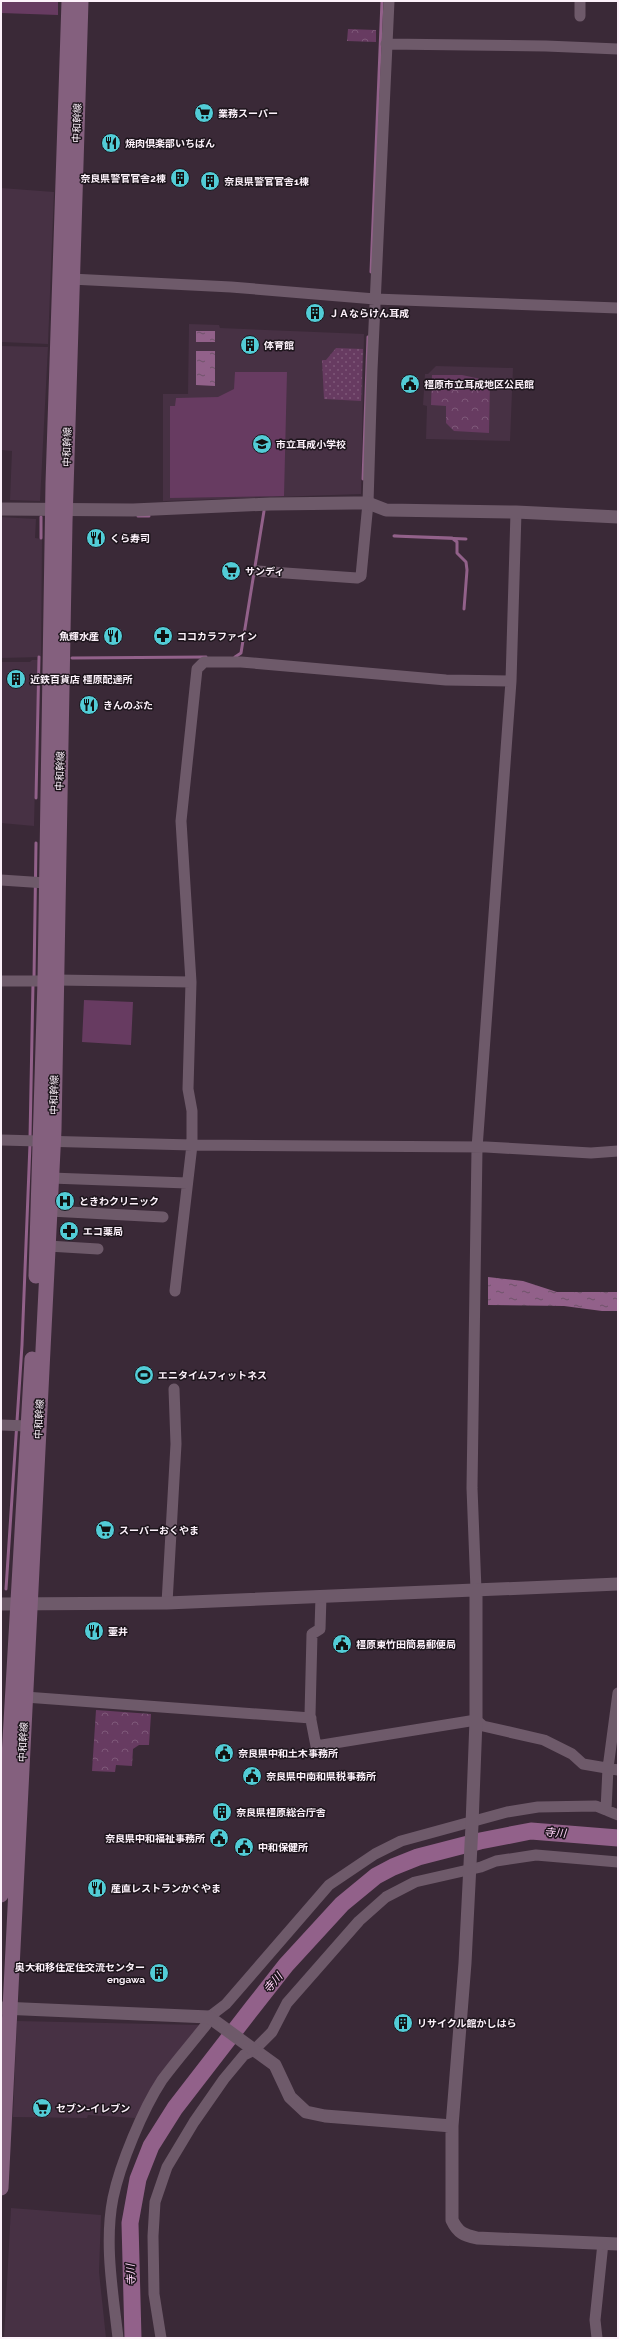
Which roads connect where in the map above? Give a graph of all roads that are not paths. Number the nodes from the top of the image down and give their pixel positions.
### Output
1 (68, 1) edge
2 (81, 1) edge
3 (389, 1) edge
4 (580, 1) edge
5 (580, 16) dead end
6 (386, 44) junction
7 (618, 49) edge
8 (71, 279) junction
9 (375, 298) junction
10 (618, 308) edge
11 (368, 503) junction
12 (1, 509) edge
13 (59, 510) junction
14 (516, 512) junction
15 (618, 518) edge
16 (257, 571) dead end
17 (511, 681) junction
18 (1, 880) edge
19 (39, 882) junction
20 (42, 980) junction
21 (1, 981) edge
22 (190, 982) junction
23 (1, 1140) edge
24 (38, 1140) junction
25 (192, 1145) junction
26 (478, 1148) junction
27 (618, 1151) edge
28 (51, 1178) junction
29 (187, 1183) junction
30 (50, 1211) junction
31 (163, 1217) dead end
32 (48, 1246) junction
33 (98, 1249) dead end
34 (175, 1291) dead end
35 (174, 1389) dead end
36 (1, 1425) edge
37 (20, 1425) junction
38 (618, 1584) edge
39 (476, 1590) junction
40 (321, 1596) junction
41 (167, 1603) junction
42 (1, 1604) edge
43 (23, 1604) junction
44 (618, 1693) edge
45 (25, 1697) junction
46 (311, 1718) junction
47 (476, 1720) junction
48 (613, 1769) edge
49 (606, 1810) junction
50 (618, 1815) edge
51 (472, 1824) junction
52 (618, 1862) edge
53 (470, 1866) junction
54 (1, 1895) edge
55 (5, 2008) edge
56 (213, 2019) junction
57 (252, 2048) junction
58 (452, 2126) junction
59 (1, 2188) edge
60 (603, 2243) junction
61 (618, 2244) edge
62 (118, 2338) edge
63 (161, 2338) edge
64 (597, 2338) edge

1 - 13 main road, 中和幹線
2 - 8 main road, 中和幹線
3 - 6 street
4 - 5 street
6 - 7 street
6 - 9 street
8 - 9 street
8 - 13 main road, 中和幹線
9 - 10 street
9 - 11 street
11 - 13 street
11 - 14 street
11 - 16 street
12 - 13 street
13 - 19 main road, 中和幹線
13 - 20 main road, 中和幹線
14 - 15 street
14 - 17 street
17 - 22 street
17 - 26 street
18 - 19 street
19 - 20 main road, 中和幹線
20 - 21 street
20 - 22 street
20 - 24 main road, 中和幹線
22 - 25 street
23 - 24 street
24 - 25 street
24 - 28 main road, 中和幹線
24 - 37 main road, 中和幹線
25 - 26 street
25 - 29 street
26 - 27 street
26 - 39 street
28 - 29 street
28 - 30 main road, 中和幹線
29 - 34 street
30 - 31 street
30 - 32 main road, 中和幹線
32 - 33 street
32 - 43 main road, 中和幹線
35 - 41 street
36 - 37 street
37 - 43 main road, 中和幹線
38 - 39 street
39 - 40 street
39 - 47 street
40 - 41 street
40 - 46 street
41 - 43 street
42 - 43 street
43 - 45 main road, 中和幹線
43 - 54 main road, 中和幹線
44 - 48 street
45 - 46 street
45 - 55 main road, 中和幹線
46 - 47 street
47 - 48 street
47 - 51 street
48 - 49 street
49 - 50 street
49 - 51 street
51 - 53 street
51 - 56 street
52 - 53 street
53 - 57 street
53 - 58 street
55 - 56 street
55 - 59 main road, 中和幹線
56 - 57 street
56 - 62 street
57 - 58 street
57 - 63 street
58 - 60 street
60 - 61 street
60 - 64 street

